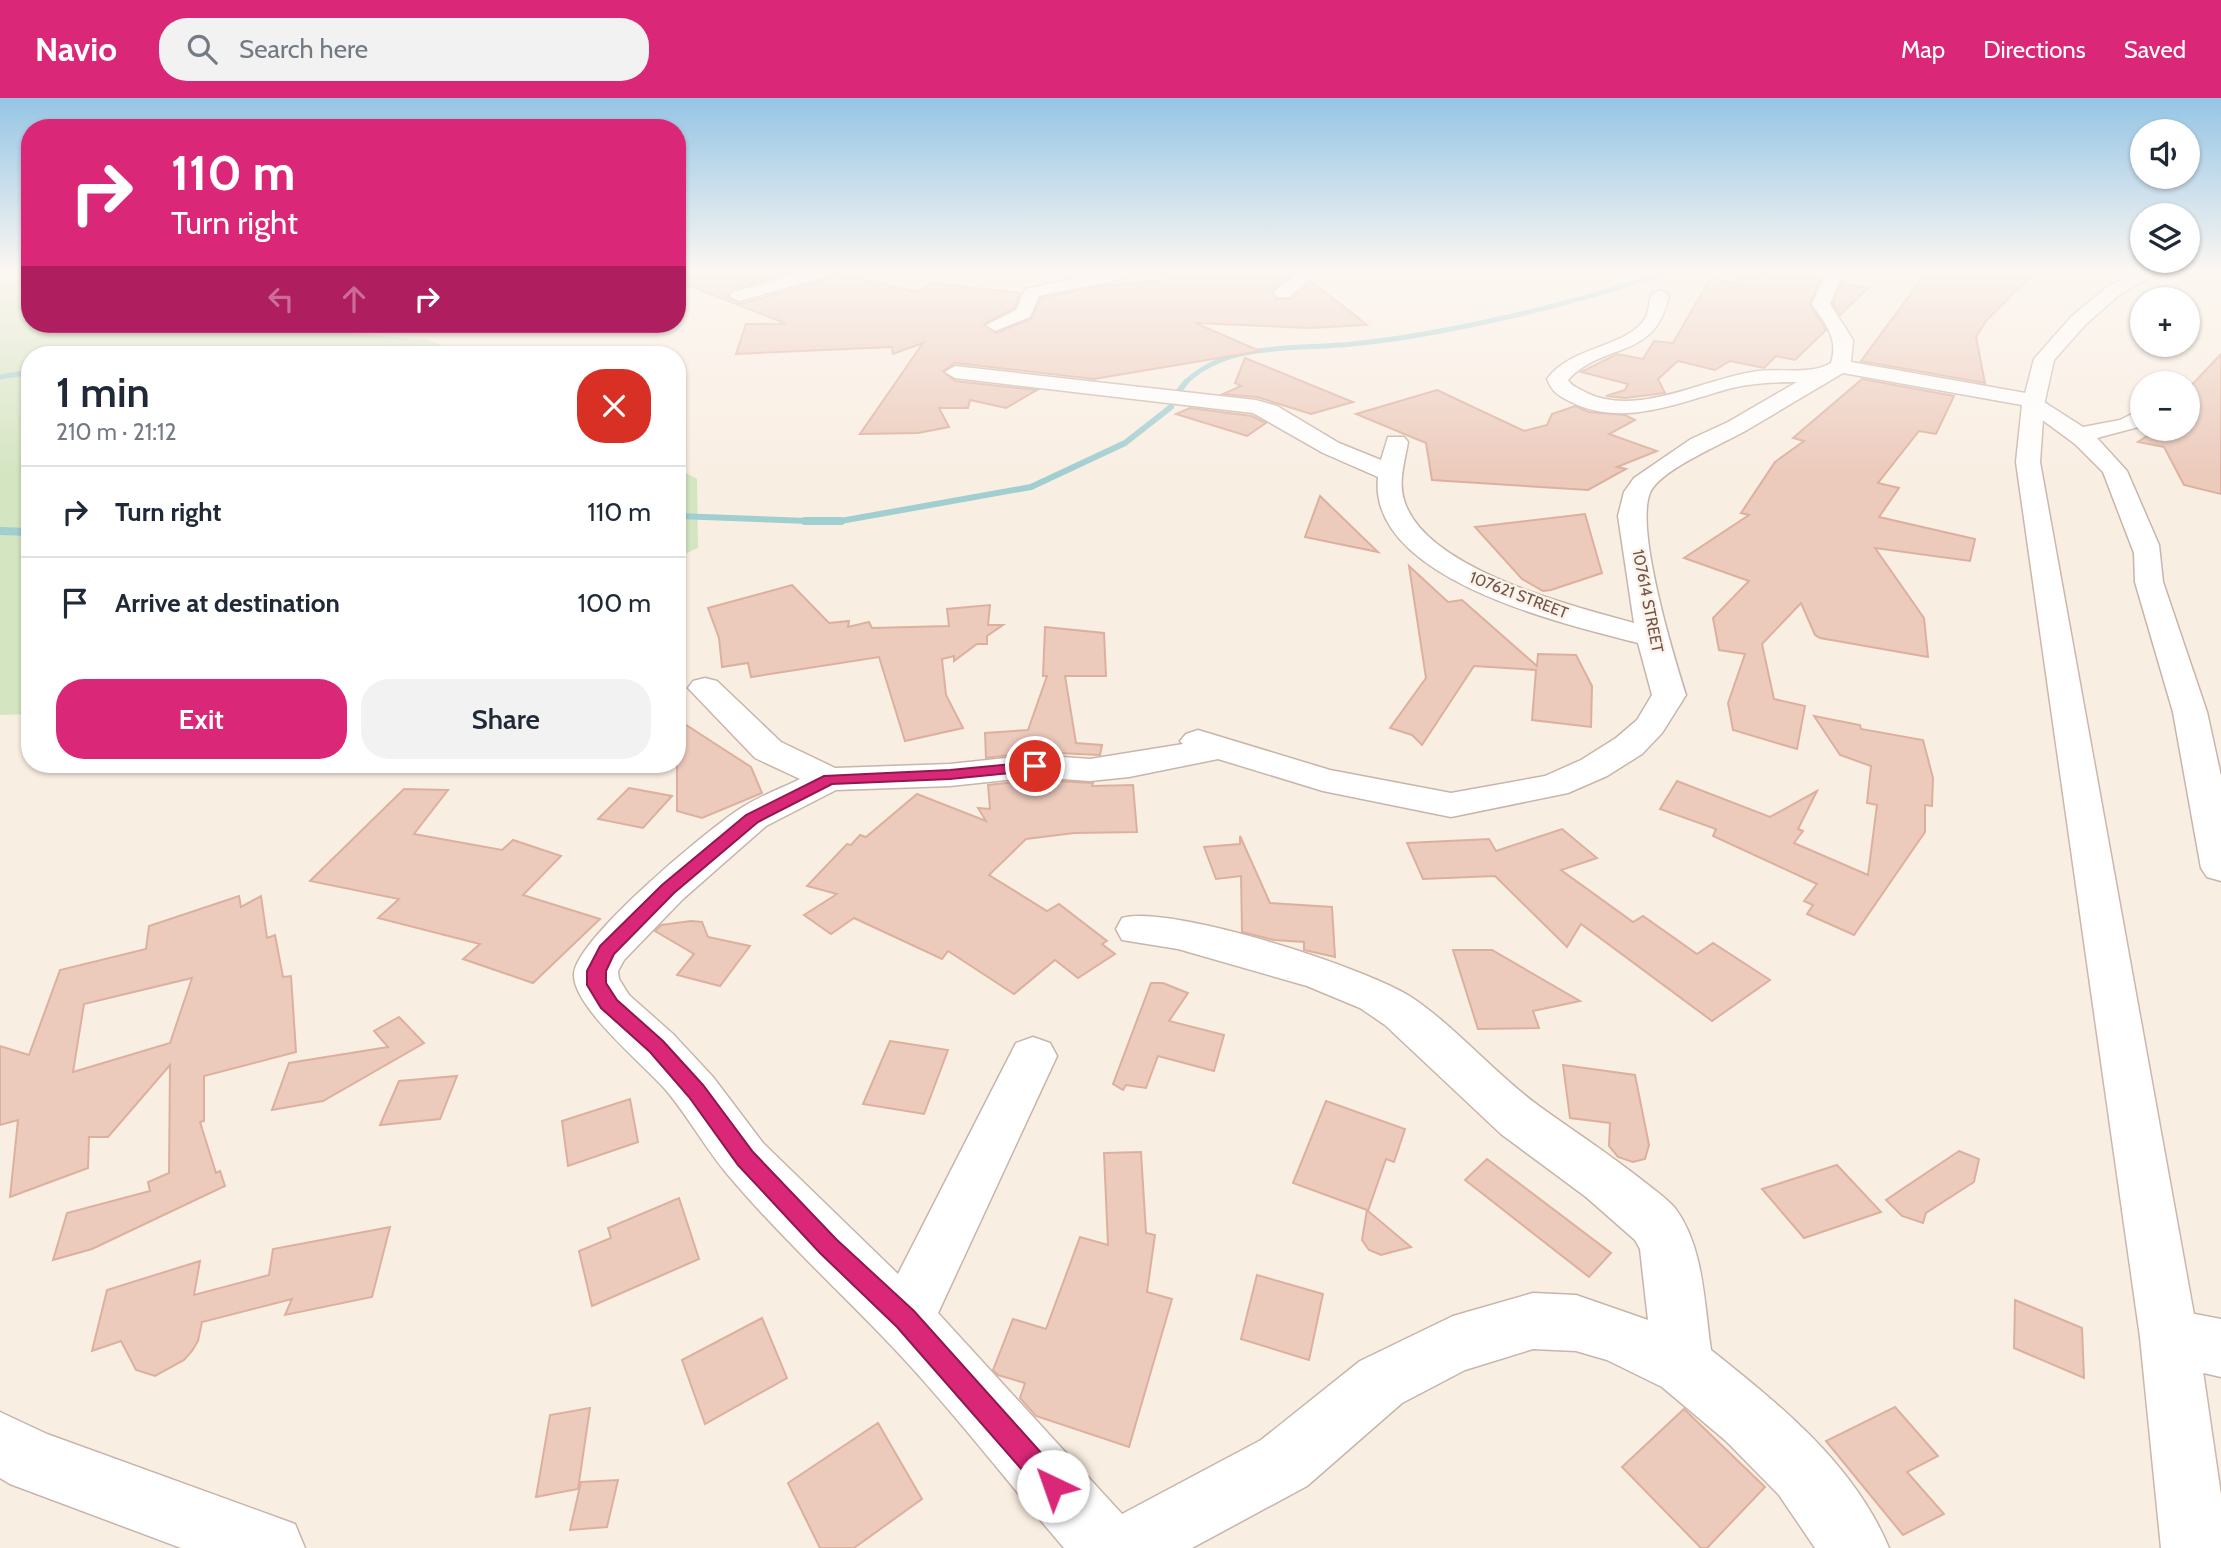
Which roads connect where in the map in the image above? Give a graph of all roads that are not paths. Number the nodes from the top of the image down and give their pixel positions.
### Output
1 (1627, 340) edge
2 (1844, 340) edge
3 (2061, 340) edge
4 (955, 372) dead end
5 (1832, 372) junction
6 (2033, 403) junction
7 (2130, 423) edge
8 (2080, 435) junction
9 (1396, 442) dead end
10 (1392, 474) junction
11 (1652, 637) junction
12 (705, 688) dead end
13 (1176, 736) dead end
14 (1223, 747) junction
15 (829, 779) junction
16 (2221, 868) edge
17 (1137, 929) dead end
18 (1033, 1056) dead end
19 (905, 1319) junction
20 (2195, 1343) edge
21 (1683, 1366) junction
22 (0, 1444) edge
23 (271, 1548) edge
24 (1108, 1548) edge
25 (1125, 1548) edge
26 (1855, 1548) edge
27 (2195, 1548) edge

1 - 5 street
2 - 5 street
3 - 6 street
4 - 10 street
5 - 6 street
5 - 11 street, 107614 STREET
6 - 8 street
6 - 20 street
7 - 8 street
8 - 16 street
9 - 10 street, 107621 STREET
10 - 11 street, 107621 STREET
11 - 14 street, 107614 STREET
12 - 15 street
13 - 14 street, 107614 STREET
14 - 15 street
15 - 19 street
17 - 21 street
18 - 19 street
19 - 24 street
20 - 27 street
21 - 25 street
21 - 26 street
22 - 23 street

